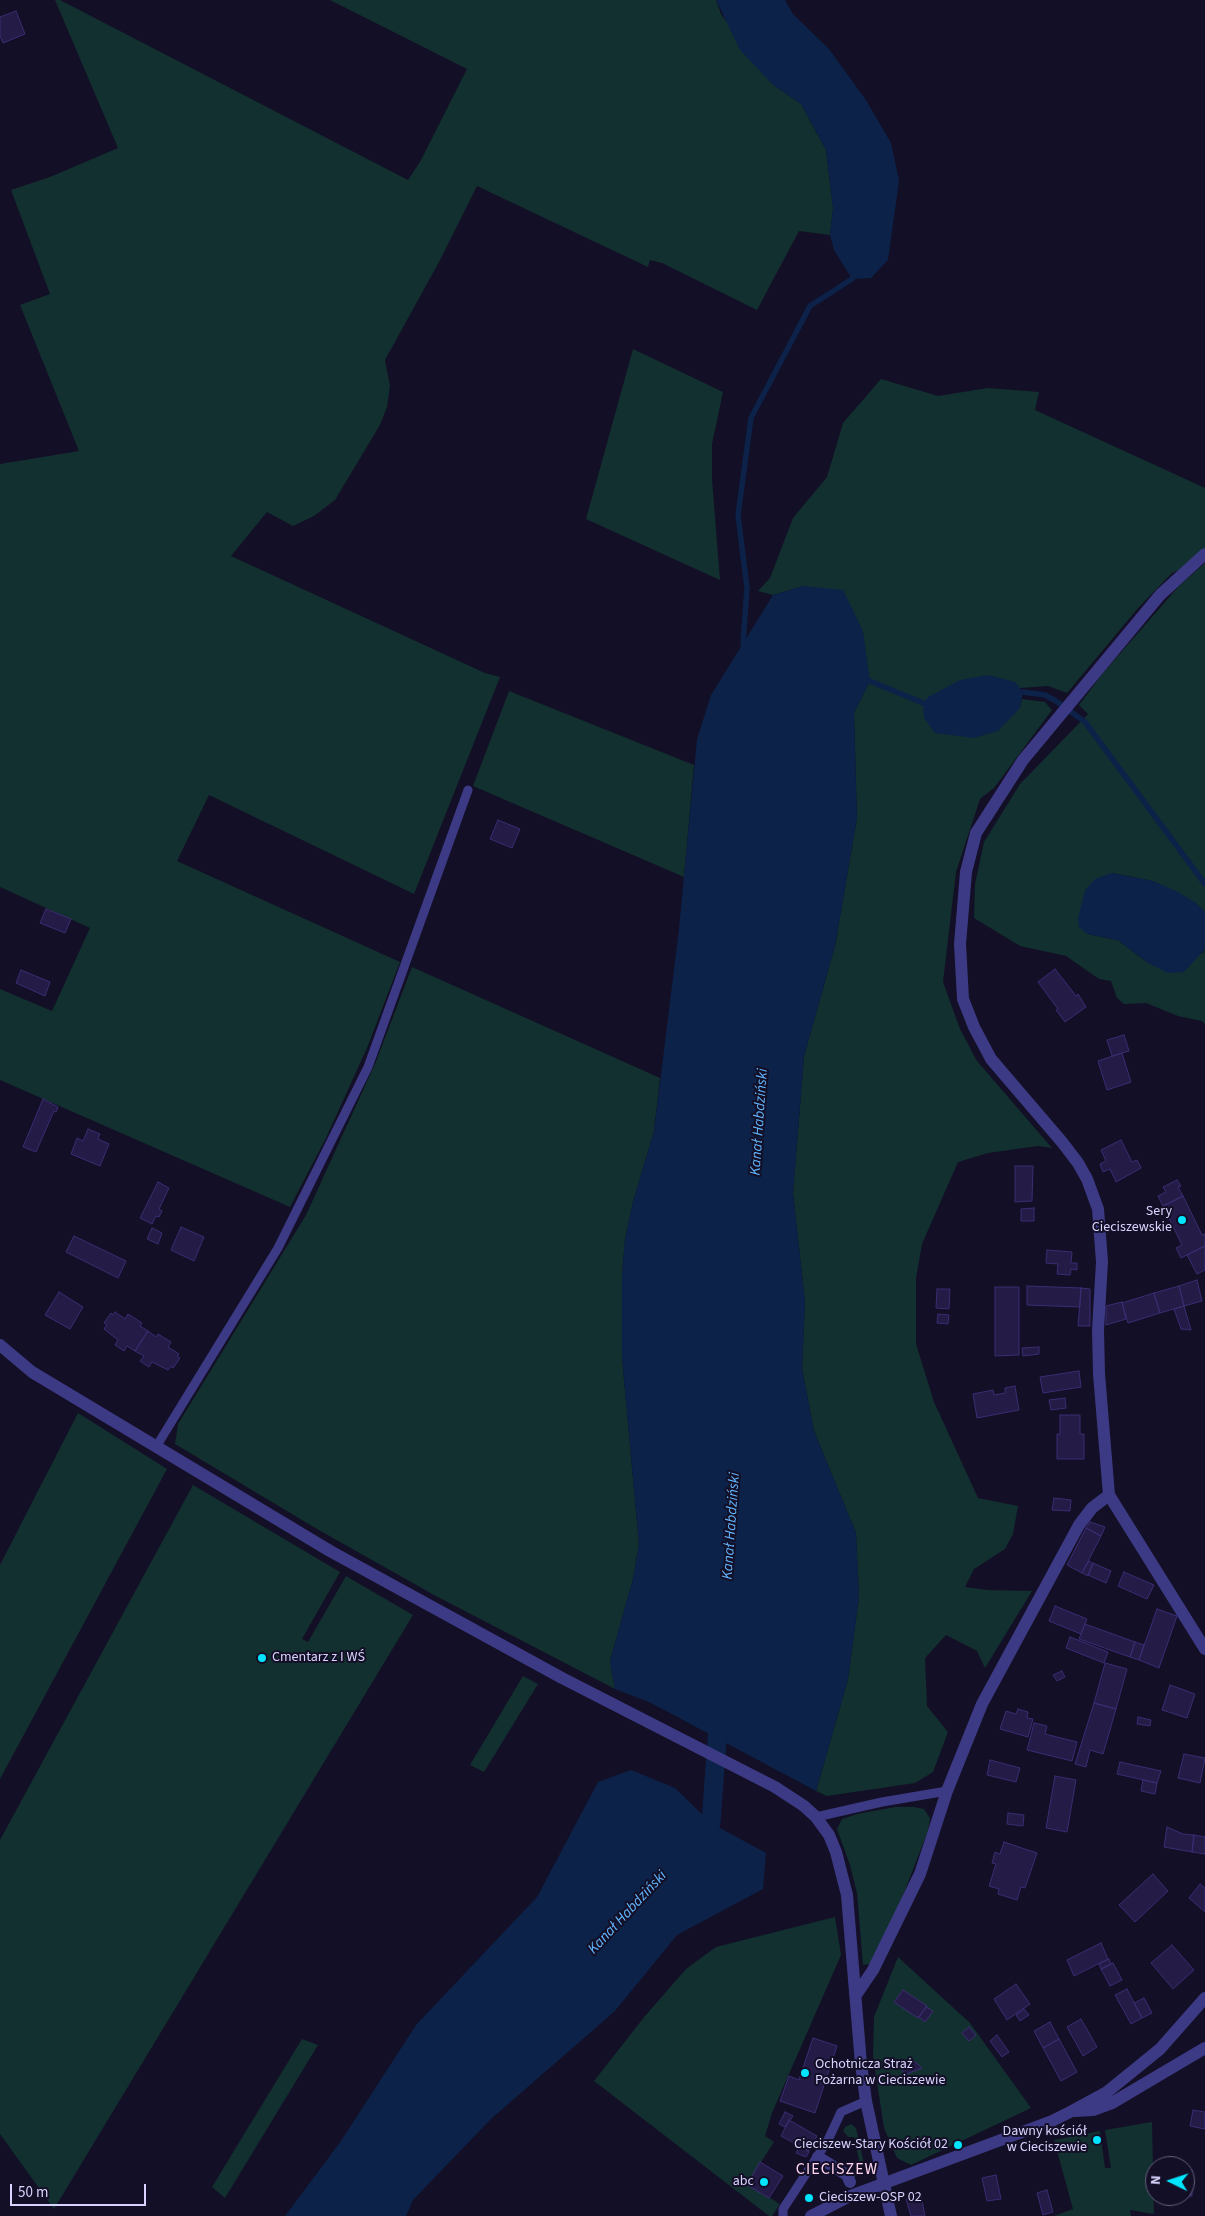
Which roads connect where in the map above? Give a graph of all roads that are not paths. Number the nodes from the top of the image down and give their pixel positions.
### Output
1 (1205, 554) edge
2 (468, 790) dead end
3 (0, 1345) edge
4 (156, 1447) junction
5 (1109, 1495) junction
6 (1205, 1649) edge
7 (947, 1791) junction
8 (816, 1817) junction
9 (856, 1995) junction
10 (1205, 1998) edge
11 (1205, 2048) edge
12 (866, 2101) junction
13 (1072, 2111) junction
14 (818, 2156) junction
15 (850, 2182) dead end
16 (886, 2183) junction
17 (783, 2216) edge
18 (810, 2216) edge
19 (891, 2216) edge

1 - 5 street
2 - 4 lane
3 - 4 street
4 - 8 street
5 - 6 street
5 - 7 street
7 - 8 lane
7 - 9 street
8 - 9 street
9 - 12 street
10 - 13 street
11 - 13 street
12 - 14 lane
12 - 16 street
13 - 16 street
14 - 15 street
14 - 17 lane
16 - 18 street
16 - 19 street

